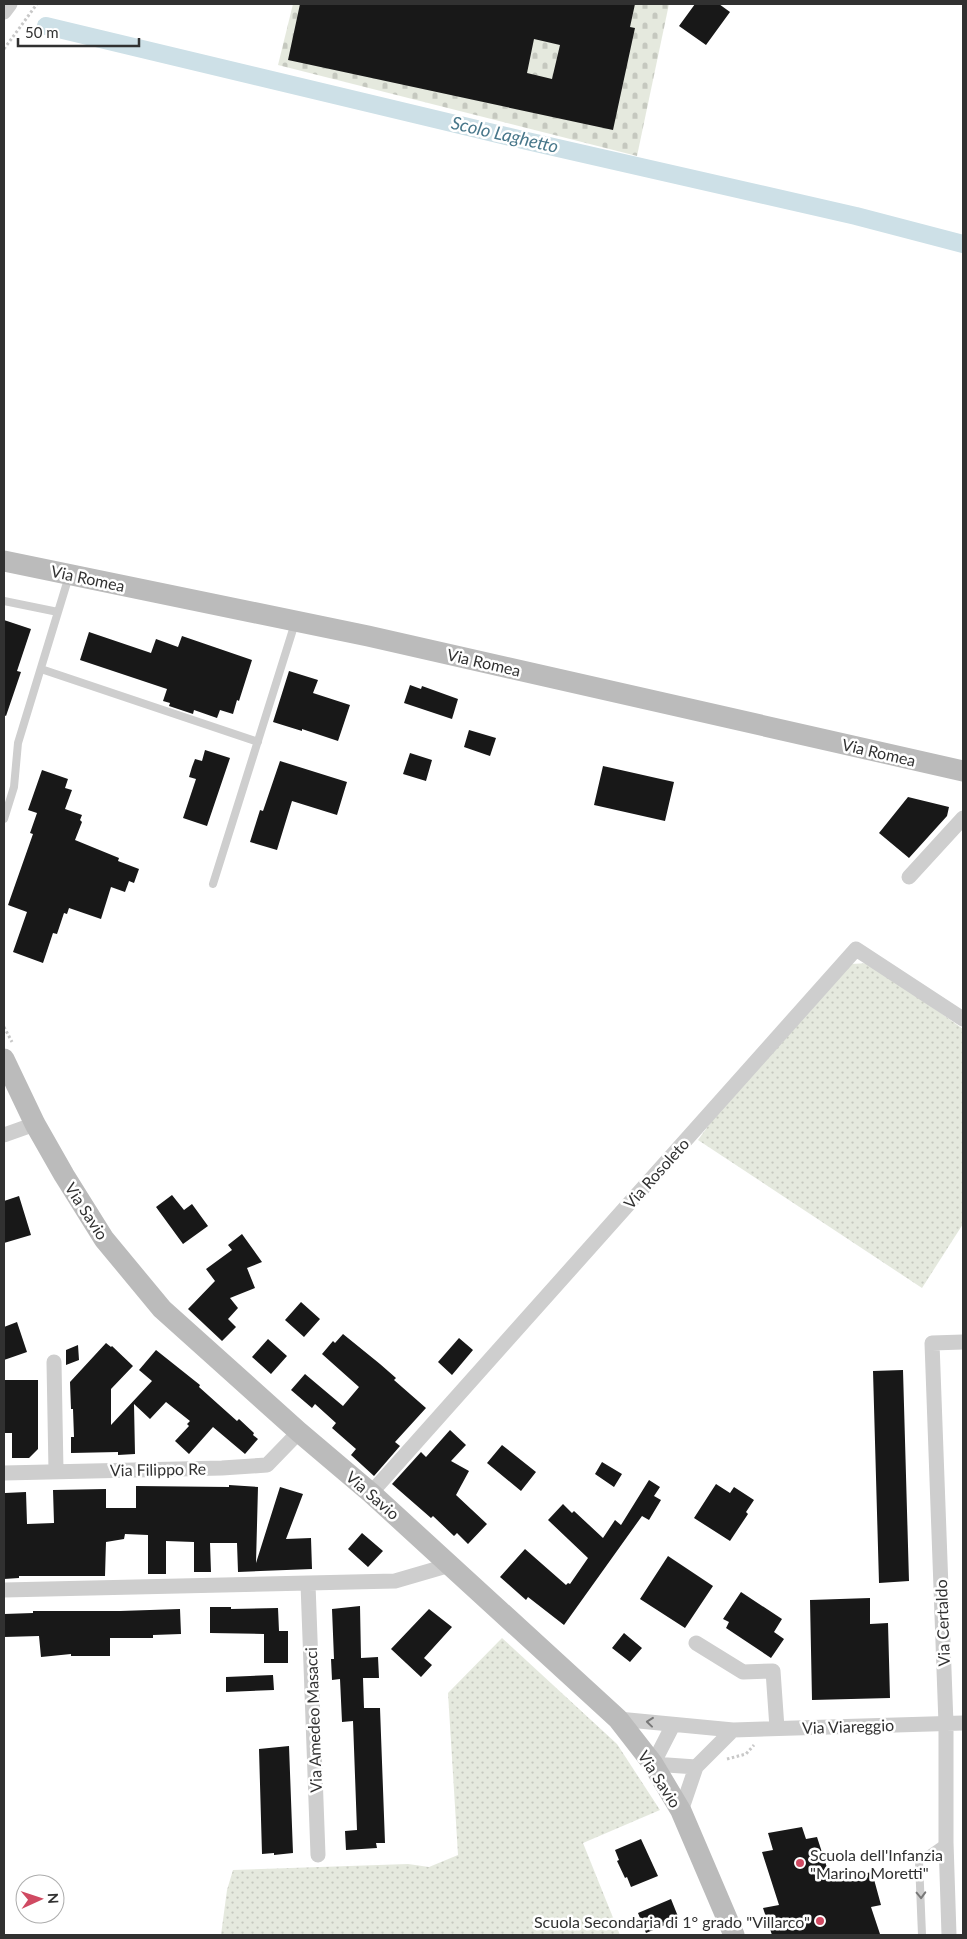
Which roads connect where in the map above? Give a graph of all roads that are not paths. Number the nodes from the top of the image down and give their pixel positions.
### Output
1 (10, 4) edge
2 (4, 12) edge
3 (4, 561) edge
4 (70, 574) junction
5 (4, 601) edge
6 (58, 612) junction
7 (296, 621) junction
8 (41, 669) junction
9 (258, 742) junction
10 (963, 771) edge
11 (963, 818) edge
12 (4, 819) edge
13 (909, 877) dead end
14 (213, 884) dead end
15 (963, 1019) edge
16 (4, 1059) edge
17 (35, 1124) junction
18 (4, 1135) edge
19 (963, 1342) edge
20 (54, 1362) dead end
21 (299, 1432) junction
22 (56, 1472) junction
23 (4, 1473) edge
24 (371, 1493) junction
25 (450, 1565) junction
26 (308, 1584) junction
27 (4, 1590) edge
28 (696, 1643) dead end
29 (618, 1719) junction
30 (963, 1723) edge
31 (946, 1724) junction
32 (673, 1725) junction
33 (777, 1728) junction
34 (733, 1730) junction
35 (653, 1764) junction
36 (696, 1766) junction
37 (681, 1811) junction
38 (946, 1842) junction
39 (318, 1855) dead end
40 (734, 1935) edge
41 (922, 1935) edge
42 (949, 1935) edge

1 - 2 street
3 - 4 street, Via Romea
4 - 6 lane
4 - 7 street, Via Romea
5 - 6 lane
6 - 8 lane
7 - 9 lane
7 - 10 street, Via Romea
8 - 9 lane
8 - 12 lane
9 - 14 lane
11 - 13 street
15 - 24 street, Via Rosoleto
16 - 17 street, Via Savio
17 - 18 street
17 - 21 street, Via Savio
19 - 31 street, Via Certaldo
20 - 22 street
21 - 22 street, Via Filippo Re
21 - 24 street, Via Savio
22 - 23 street, Via Filippo Re
24 - 25 street, Via Savio
25 - 26 street
25 - 29 street, Via Savio
26 - 27 street
26 - 39 street, Via Amedeo Masacci
28 - 33 street
32 -> 29 street, Via Viareggio
29 - 35 street, Via Savio
30 - 31 street, Via Viareggio
31 - 33 street, Via Viareggio
31 - 38 street, Via Certaldo
32 - 34 street, Via Viareggio
32 - 35 street
33 - 34 street, Via Viareggio
34 - 36 street
35 - 36 street
35 - 37 street, Via Savio
36 - 37 street
37 - 40 street, Via Savio
38 -> 41 lane
38 - 42 street, Via Certaldo

